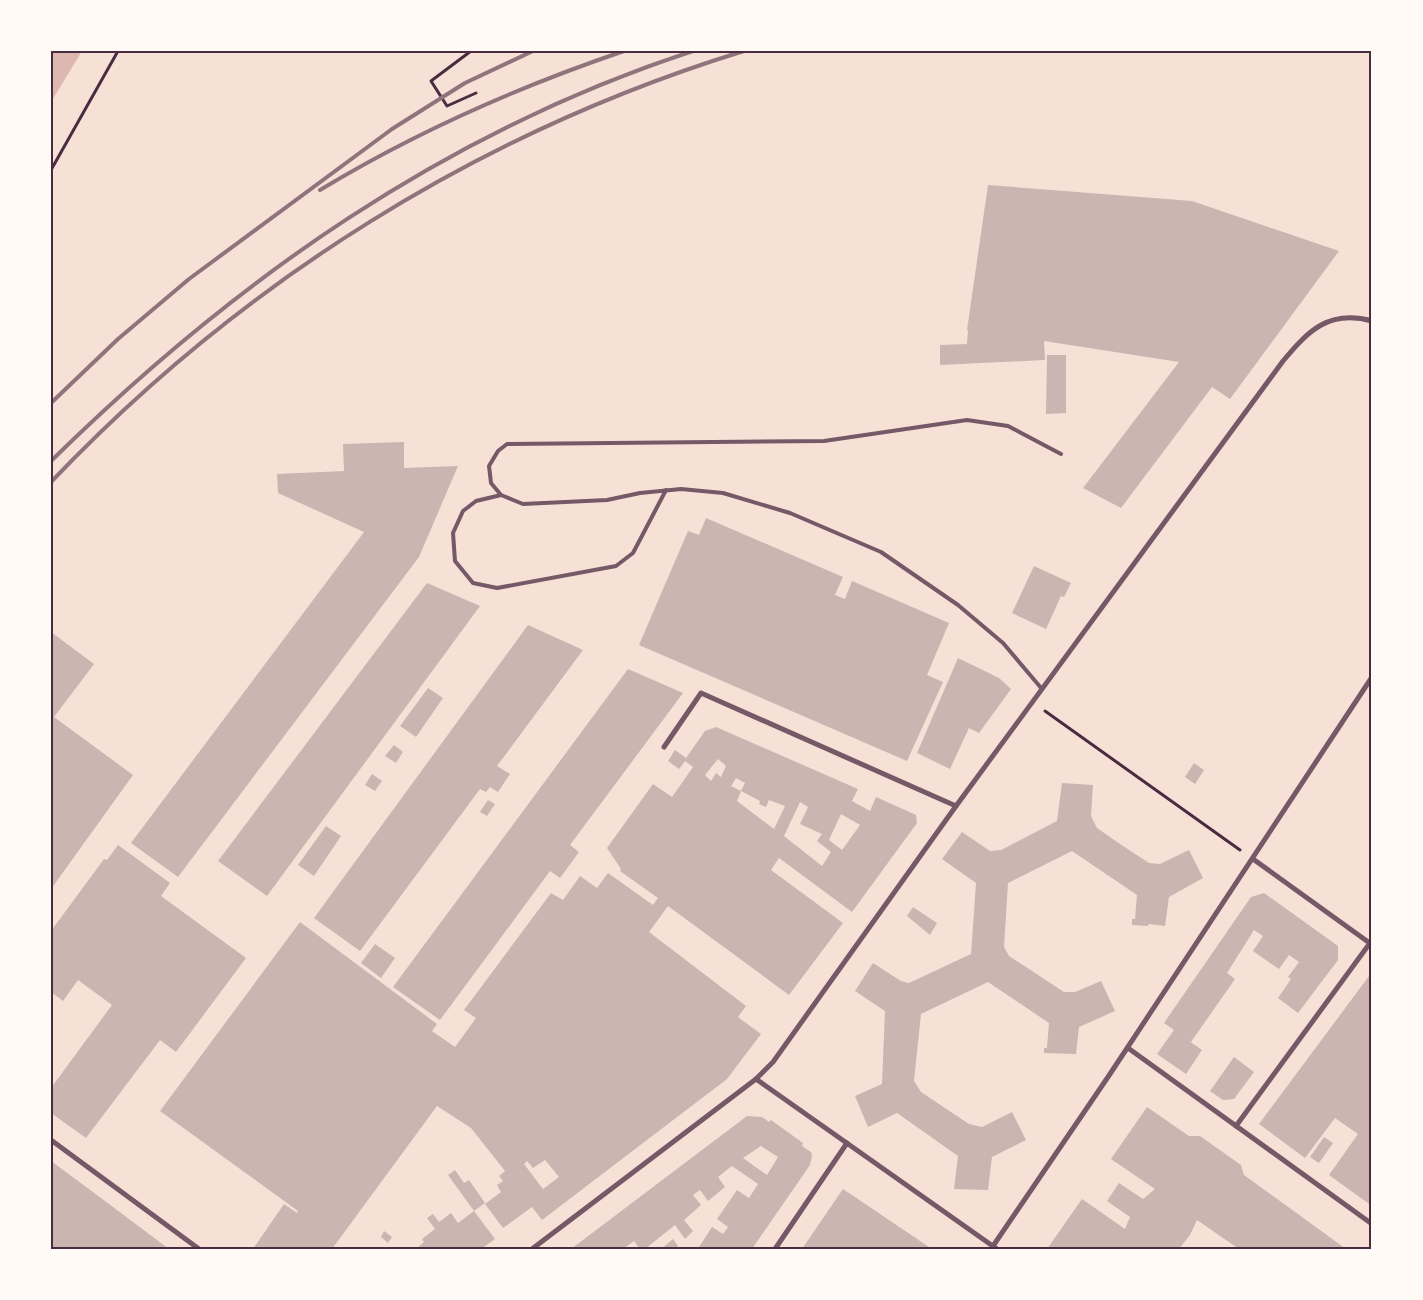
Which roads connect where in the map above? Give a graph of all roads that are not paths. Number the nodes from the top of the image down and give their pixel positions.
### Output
1 (1372, 321) edge
2 (1061, 454) dead end
3 (666, 490) junction
4 (501, 495) junction
5 (1372, 677) edge
6 (1042, 689) junction
7 (664, 747) dead end
8 (956, 806) junction
9 (1253, 859) junction
10 (1371, 943) edge
11 (1128, 1048) junction
12 (756, 1079) junction
13 (1236, 1126) junction
14 (51, 1140) edge
15 (847, 1144) junction
16 (1372, 1224) edge
17 (994, 1248) edge
18 (198, 1249) edge
19 (532, 1249) edge
20 (774, 1249) edge

1 - 6 street
2 - 4 lane
3 - 4 lane
3 - 4 lane
3 - 6 lane
5 - 9 street
6 - 8 street
7 - 8 street
8 - 12 street
9 - 10 street
9 - 11 street
10 - 13 street
11 - 13 street
11 - 17 street
12 - 15 street
12 - 19 street
13 - 16 street
14 - 18 street
15 - 17 street
15 - 20 street

